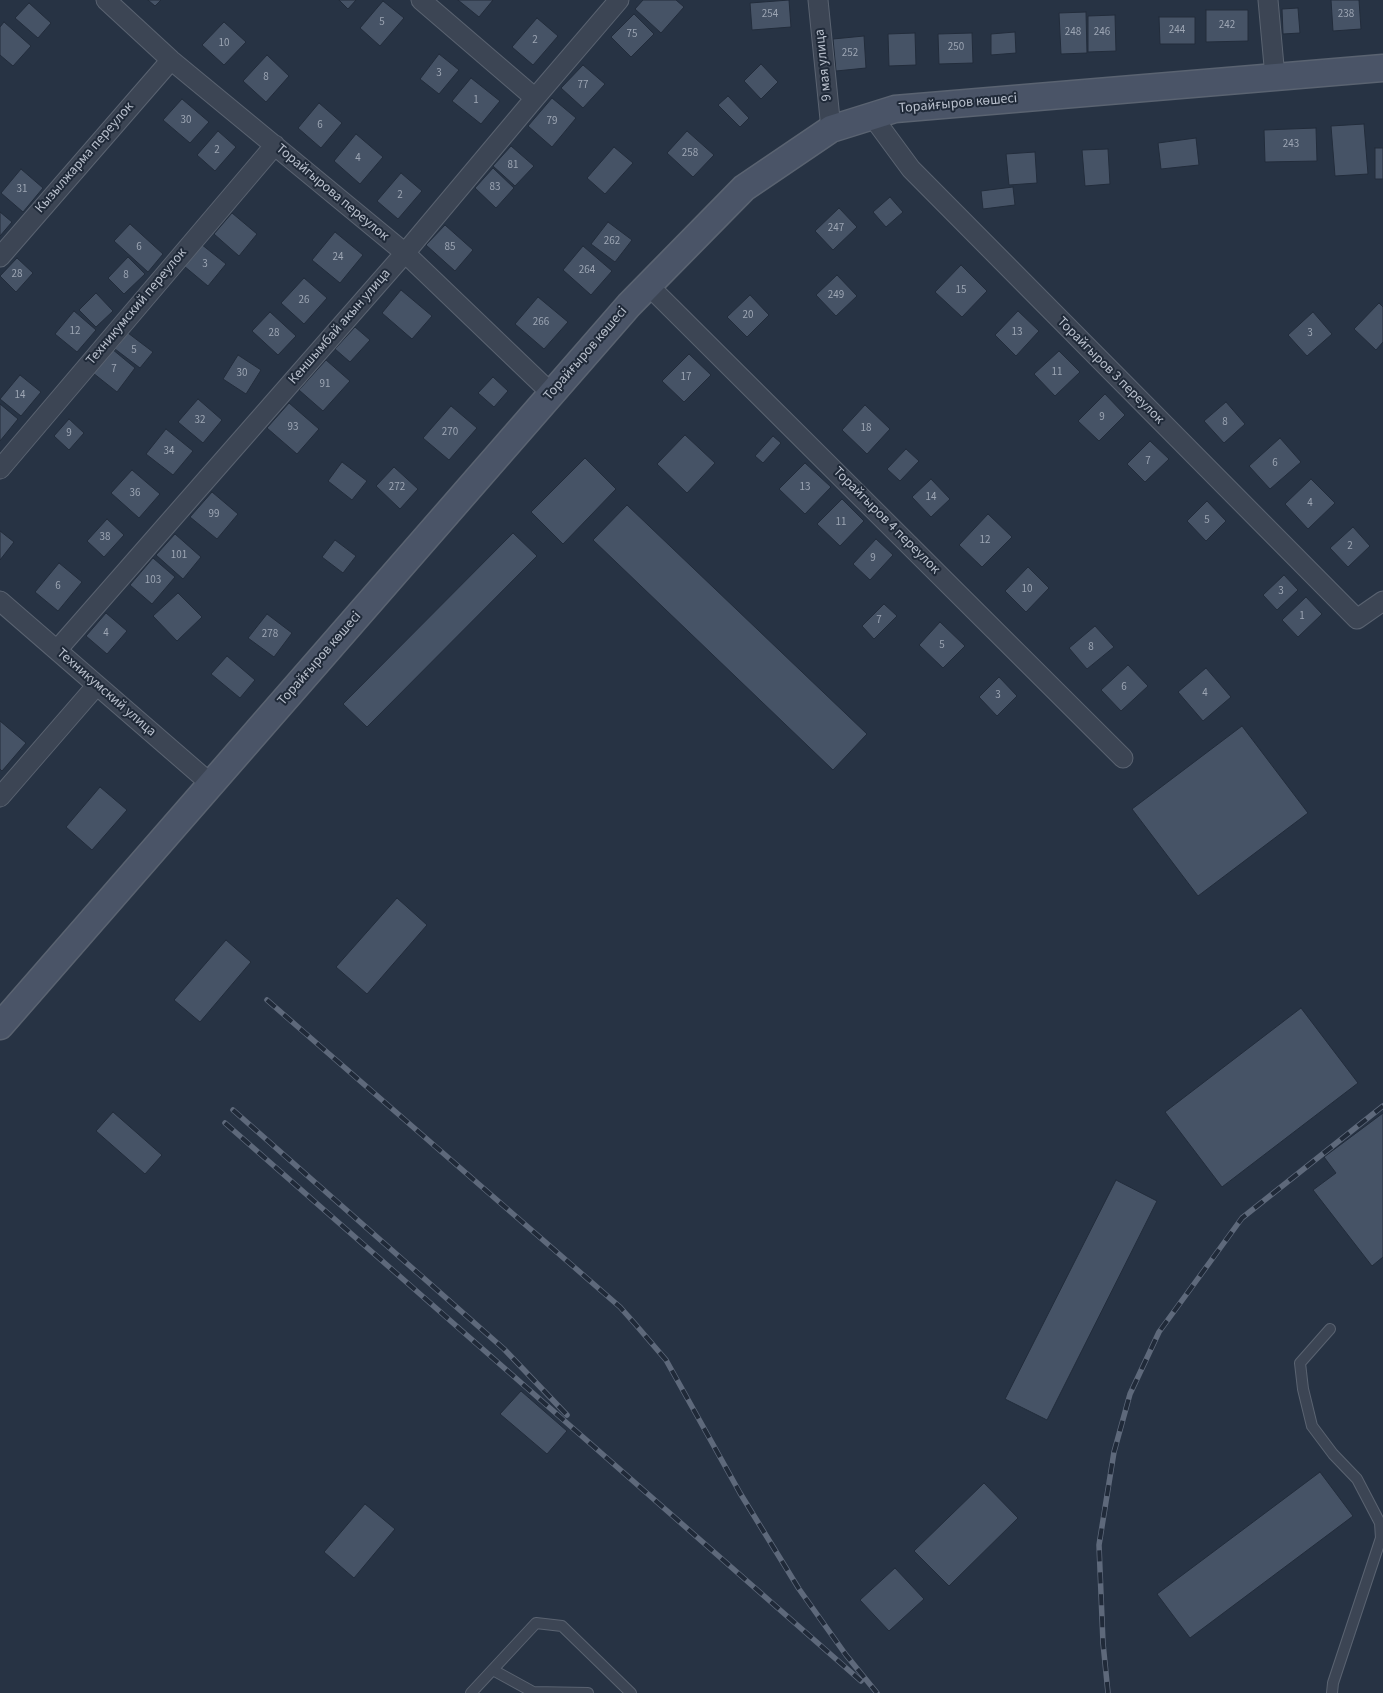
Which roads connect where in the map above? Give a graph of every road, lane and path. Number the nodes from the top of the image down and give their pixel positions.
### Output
1 (106, 0) edge
2 (422, 0) edge
3 (619, 0) edge
4 (818, 0) edge
5 (1268, 0) edge
6 (171, 60) junction
7 (1383, 68) edge
8 (1275, 77) junction
9 (534, 98) junction
10 (872, 116) junction
11 (831, 129) junction
12 (275, 145) junction
13 (406, 253) junction
14 (0, 257) edge
15 (648, 285) junction
16 (551, 394) junction
17 (0, 469) edge
18 (0, 601) edge
19 (1383, 601) edge
20 (57, 650) junction
21 (97, 685) junction
22 (1123, 758) dead end
23 (211, 784) junction
24 (0, 797) edge
25 (0, 1026) edge
26 (1330, 1329) dead end
27 (493, 1670) junction
28 (471, 1693) edge
29 (588, 1693) edge
30 (631, 1693) edge
31 (1332, 1693) edge

1 - 6 street, Торайгырова переулок
2 - 9 street
3 - 9 street, Кеншымбай акын улица
4 - 11 street, 9 мая улица
5 - 8 street
6 - 12 street, Торайгырова переулок
6 - 14 street, Кызылжарма переулок
7 - 8 street, Торайғыров көшесі
8 - 10 street, Торайғыров көшесі
9 - 13 street, Кеншымбай акын улица
10 - 11 street, Торайғыров көшесі
10 - 19 street, Торайгыров 3 переулок
11 - 15 street, Торайғыров көшесі
12 - 13 street, Торайгырова переулок
12 - 17 street, Техникумский переулок
13 - 16 street, Торайгырова переулок
13 - 20 street, Кеншымбай акын улица
15 - 16 street, Торайғыров көшесі
15 - 22 street, Торайгыров 4 переулок
16 - 23 street, Торайғыров көшесі
18 - 20 street, Техникумский улица
20 - 21 street, Техникумский улица
21 - 23 street, Техникумский улица
21 - 24 street
23 - 25 street, Торайғыров көшесі
26 - 31 lane
27 - 28 lane
27 - 29 lane
27 - 30 lane

